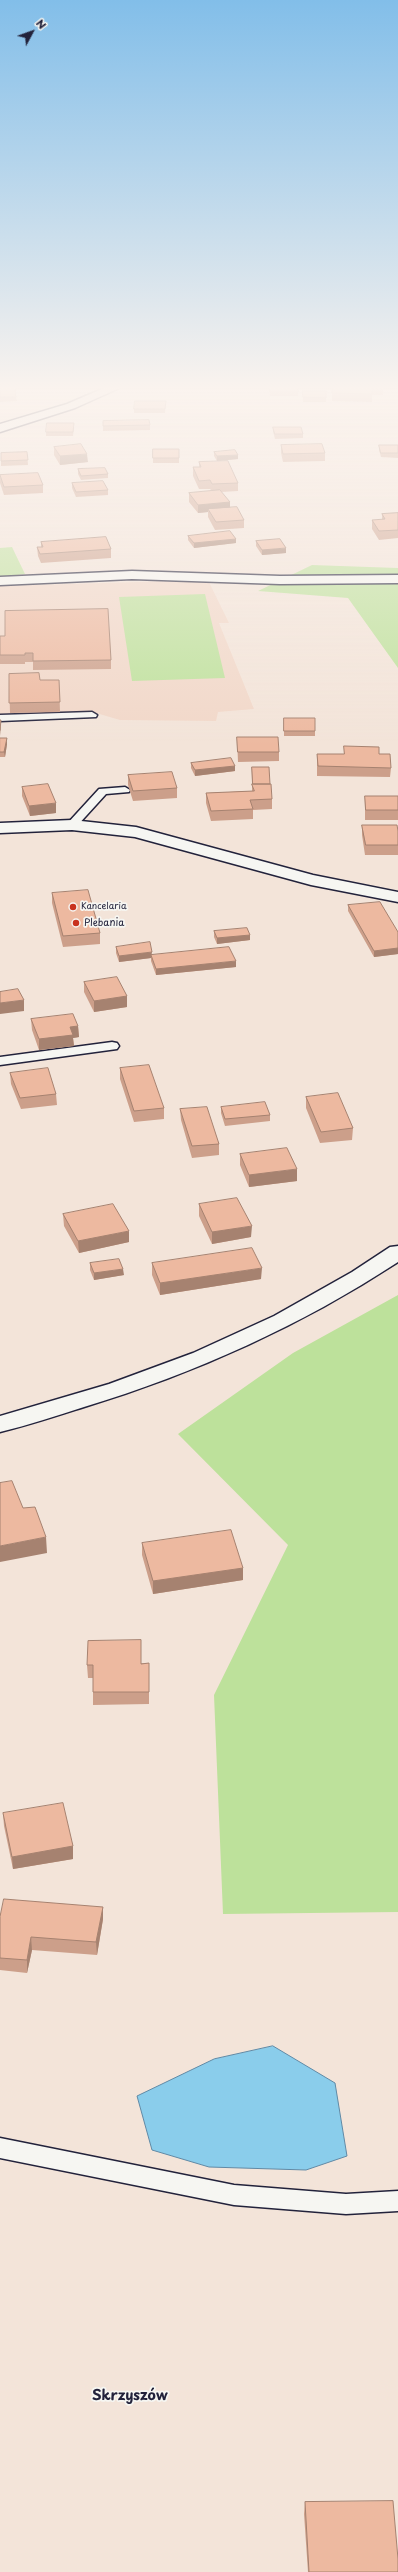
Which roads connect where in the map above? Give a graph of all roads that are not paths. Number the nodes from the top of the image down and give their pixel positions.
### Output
1 (398, 579) edge
2 (0, 581) edge
3 (92, 715) dead end
4 (0, 718) edge
5 (125, 790) dead end
6 (72, 825) junction
7 (0, 828) edge
8 (398, 896) edge
9 (112, 1046) dead end
10 (0, 1061) edge
11 (398, 1252) edge
12 (0, 1424) edge
13 (0, 2148) edge
14 (398, 2201) edge

1 - 2 street
3 - 4 lane
5 - 6 lane
6 - 7 street
6 - 8 street
9 - 10 lane
11 - 12 street
13 - 14 lane

